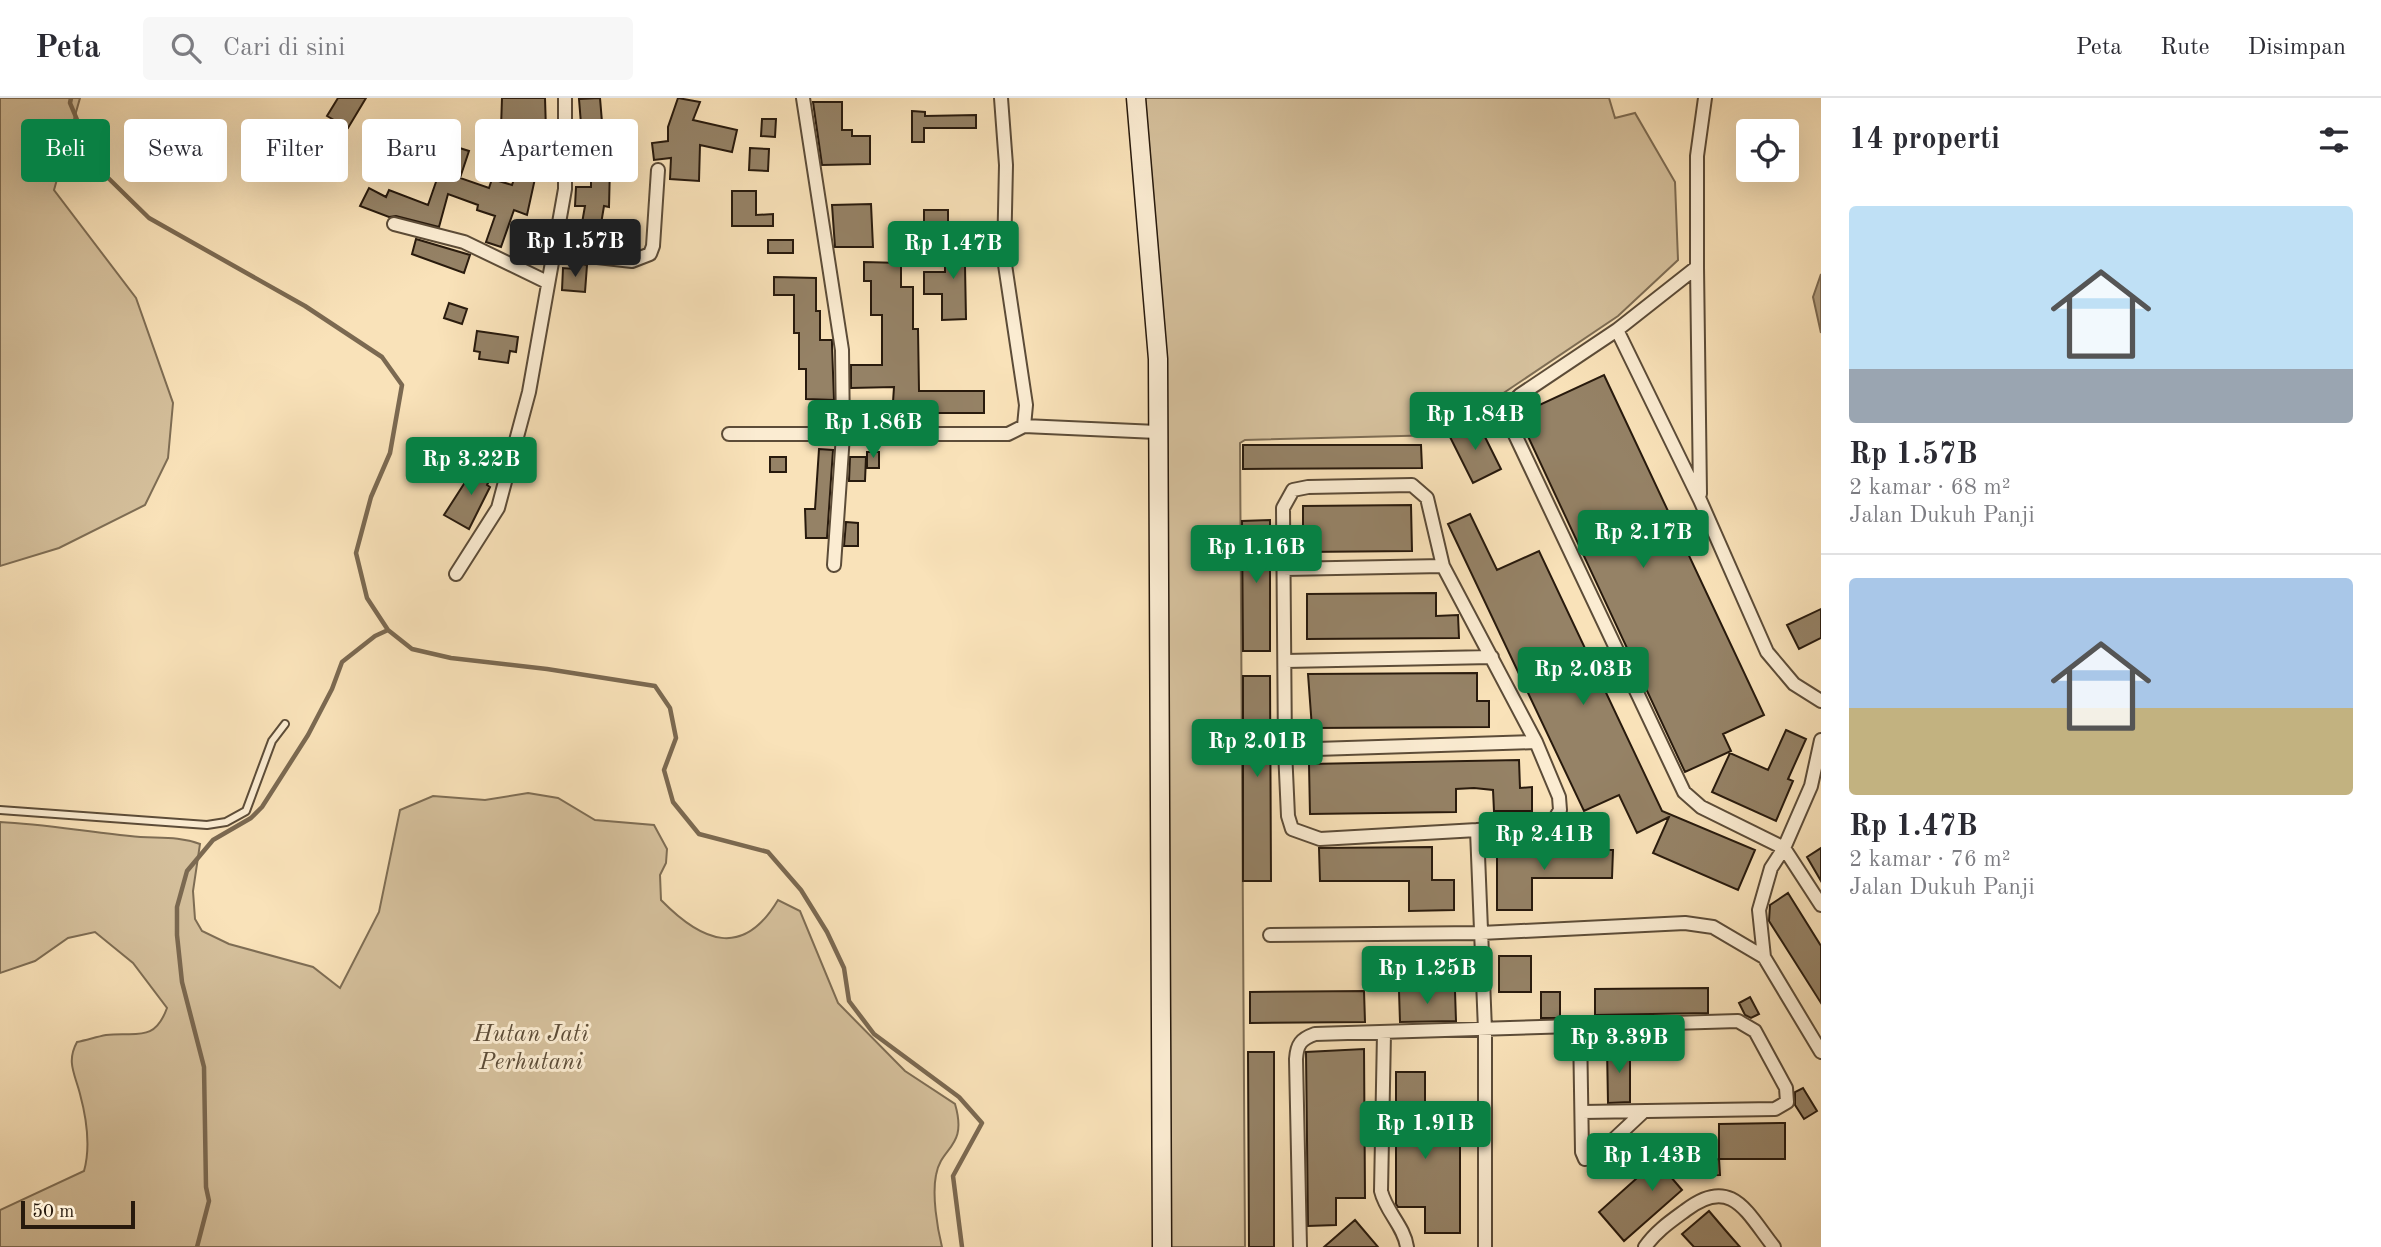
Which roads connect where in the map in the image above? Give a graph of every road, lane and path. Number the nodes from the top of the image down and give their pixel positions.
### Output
1 (565, 98) edge
2 (803, 98) edge
3 (1001, 98) edge
4 (1136, 98) edge
5 (1705, 98) edge
6 (658, 170) dead end
7 (394, 224) dead end
8 (554, 252) junction
9 (1697, 267) junction
10 (547, 282) junction
11 (1617, 330) junction
12 (1024, 426) junction
13 (1157, 432) junction
14 (729, 434) dead end
15 (844, 435) junction
16 (1700, 500) junction
17 (834, 565) dead end
18 (1443, 566) junction
19 (1283, 569) junction
20 (456, 574) dead end
21 (1492, 657) junction
22 (1285, 661) junction
23 (1821, 701) edge
24 (285, 724) dead end
25 (1821, 740) edge
26 (1536, 742) junction
27 (1285, 750) junction
28 (1816, 788) edge
29 (0, 810) edge
30 (1477, 830) junction
31 (1784, 848) junction
32 (1821, 905) edge
33 (1481, 933) junction
34 (1270, 935) dead end
35 (1765, 957) junction
36 (1580, 1028) junction
37 (1485, 1030) junction
38 (1384, 1033) junction
39 (1821, 1052) edge
40 (1582, 1112) junction
41 (1642, 1113) junction
42 (1162, 1247) edge
43 (1300, 1247) edge
44 (1407, 1247) edge
45 (1485, 1247) edge
46 (1645, 1247) edge
47 (1774, 1247) edge

1 - 8 street
2 - 15 street
3 - 12 street
4 - 13 main road
5 - 9 street
6 - 8 street
7 - 10 street
8 - 10 street
9 - 11 street
9 - 16 street
10 - 20 street
11 - 16 street
11 - 31 street
12 - 13 street
12 - 15 street
13 - 42 main road
14 - 15 street
15 - 17 street
16 - 23 street
18 - 19 street
18 - 19 street
18 - 21 street
19 - 22 street
21 - 22 street
21 - 26 street
22 - 27 street
24 - 29 lane
25 - 28 street
26 - 27 street
26 - 30 street
27 - 30 street
28 - 31 street
30 - 33 street
31 - 32 street
31 - 35 street
33 - 34 street
33 - 35 street
33 - 37 street
35 - 39 street
36 - 37 street
36 - 40 street
36 - 41 street
37 - 38 street
37 - 45 street
38 - 43 street
38 - 44 street
40 - 41 street
40 - 41 street
46 - 47 street

